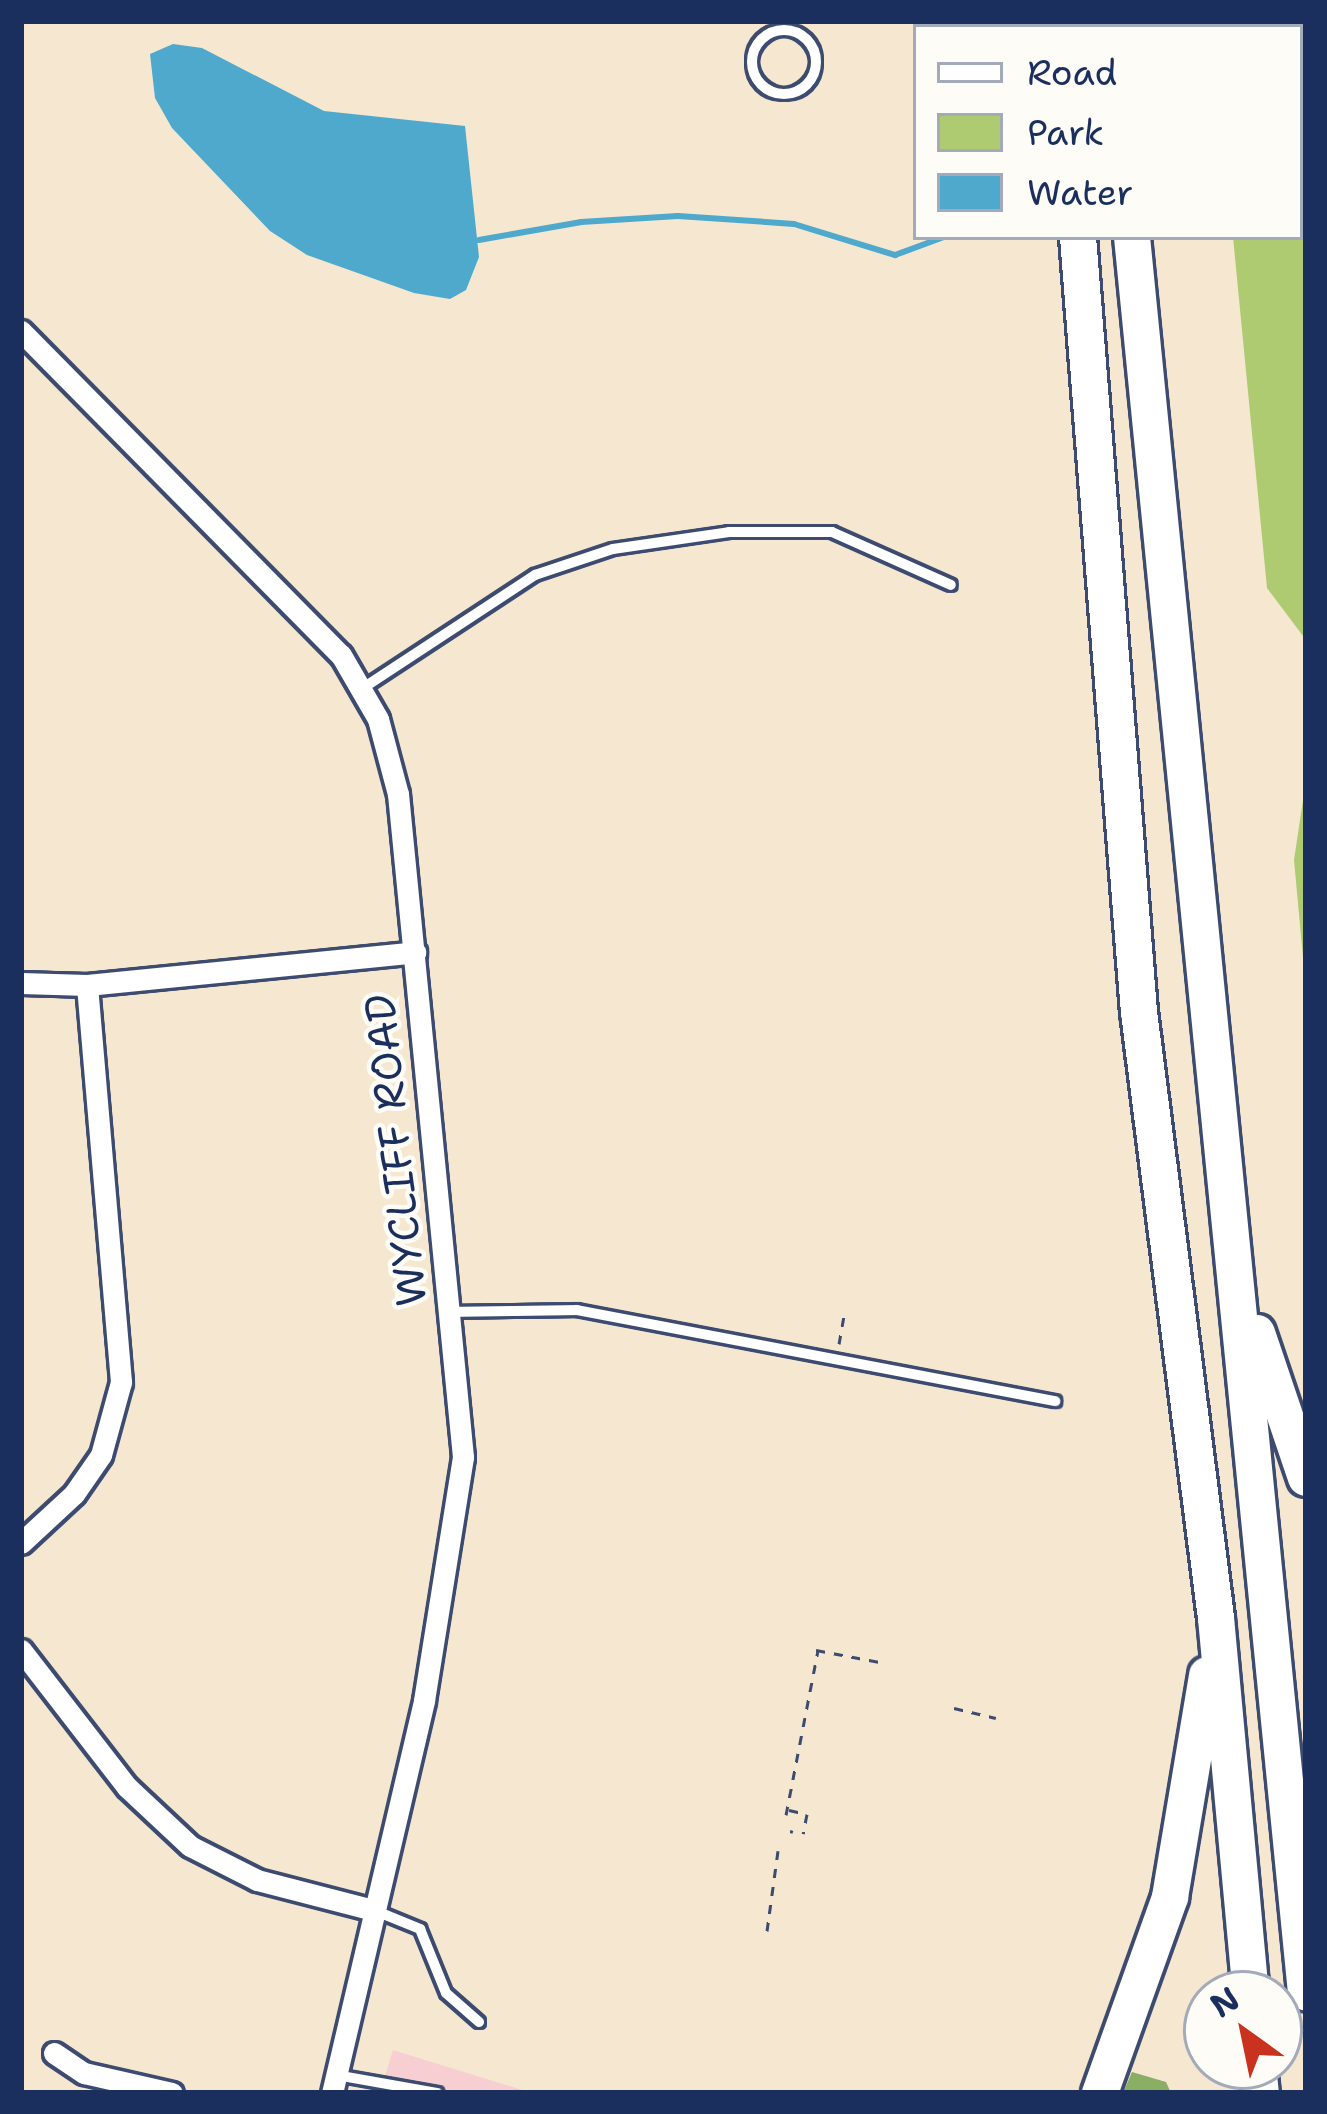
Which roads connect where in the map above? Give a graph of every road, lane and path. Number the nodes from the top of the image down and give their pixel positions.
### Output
1 (785, 25) edge
2 (1078, 240) edge
3 (1132, 240) edge
4 (21, 331) edge
5 (951, 585) dead end
6 (363, 688) junction
7 (415, 952) junction
8 (21, 982) edge
9 (87, 985) junction
10 (1232, 1247) junction
11 (845, 1311) dead end
12 (450, 1312) junction
13 (839, 1345) dead end
14 (1055, 1401) dead end
15 (1306, 1478) edge
16 (21, 1544) edge
17 (1216, 1618) junction
18 (21, 1650) edge
19 (885, 1663) dead end
20 (954, 1708) dead end
21 (996, 1718) dead end
22 (803, 1834) dead end
23 (778, 1851) dead end
24 (373, 1910) junction
25 (767, 1931) dead end
26 (1249, 1970) edge
27 (1306, 1992) edge
28 (478, 2022) dead end
29 (54, 2053) dead end
30 (334, 2084) edge
31 (172, 2093) edge
32 (437, 2093) edge
33 (1100, 2093) edge

1 - 1 lane
2 - 17 highway
3 - 10 highway
4 - 6 street, WYCLIFF ROAD
5 - 6 lane
6 - 7 street, WYCLIFF ROAD
7 - 9 street
7 - 12 street, WYCLIFF ROAD
8 - 9 street
9 - 16 street
10 - 15 highway
10 - 27 highway
11 - 13 path
12 - 14 lane
12 - 24 street, WYCLIFF ROAD
17 - 26 highway
17 - 33 highway
18 - 24 street
19 - 22 path
20 - 21 path
23 - 25 path
24 - 28 lane
24 - 30 street, WYCLIFF ROAD
29 - 31 street
30 - 32 lane

